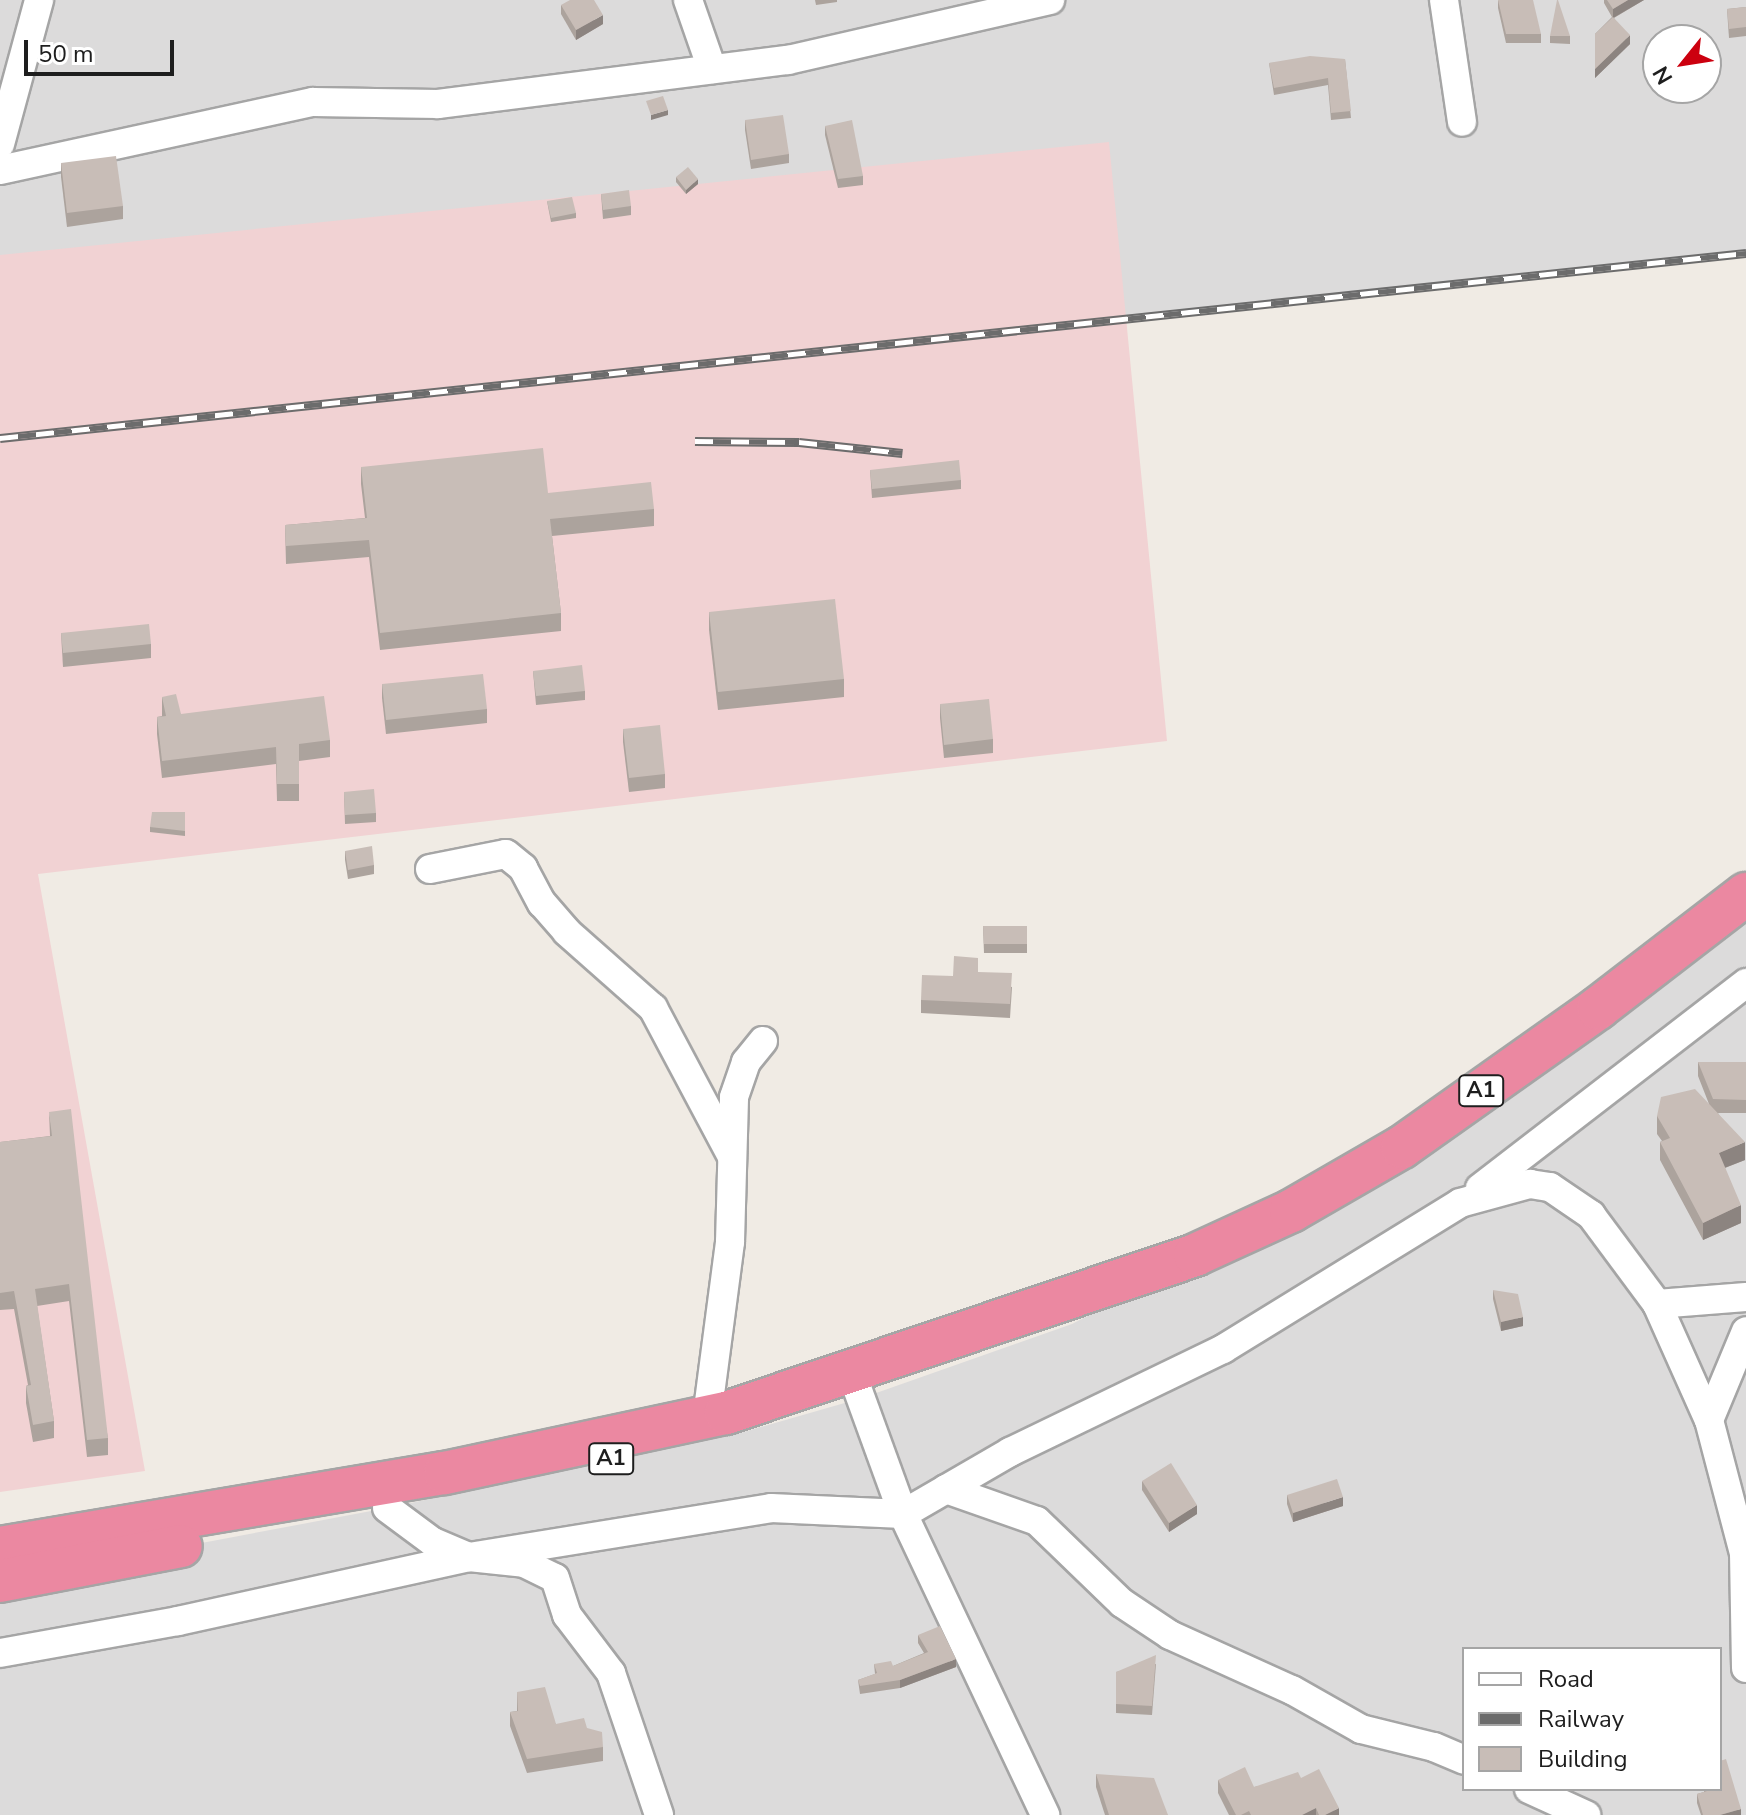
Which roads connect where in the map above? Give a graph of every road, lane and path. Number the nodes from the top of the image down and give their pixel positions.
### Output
1 (39, 0) edge
2 (688, 0) edge
3 (1050, 0) edge
4 (1444, 0) edge
5 (980, 8) edge
6 (712, 69) junction
7 (1462, 122) dead end
8 (0, 144) edge
9 (0, 170) edge
10 (430, 869) dead end
11 (1746, 894) edge
12 (1746, 983) edge
13 (763, 1041) dead end
14 (731, 1155) junction
15 (1460, 1203) junction
16 (1746, 1297) edge
17 (1657, 1304) junction
18 (1746, 1331) edge
19 (857, 1386) junction
20 (707, 1417) junction
21 (1709, 1420) junction
22 (946, 1489) junction
23 (387, 1508) junction
24 (903, 1514) junction
25 (0, 1548) edge
26 (1745, 1554) edge
27 (469, 1557) junction
28 (0, 1581) edge
29 (0, 1653) edge
30 (1746, 1668) edge
31 (1462, 1759) edge
32 (1533, 1791) edge
33 (659, 1815) edge
34 (1045, 1815) edge
35 (1586, 1815) edge

1 - 8 street
2 - 6 street
3 - 5 street
4 - 7 street
5 - 6 street
6 - 9 street
10 - 14 street
11 - 19 highway, A1
12 - 15 street
13 - 14 street
14 - 20 street
15 - 17 street
15 - 22 street
16 - 17 street
17 - 21 street
18 - 21 street
19 - 20 highway, A1
19 - 23 highway, A1
19 - 24 street
20 - 25 highway, A1
21 - 26 street
22 - 24 street
22 - 31 street
23 - 27 street
23 - 28 highway, A1
24 - 27 street
24 - 34 street
26 - 30 street
27 - 29 street
27 - 33 street
32 - 35 street

